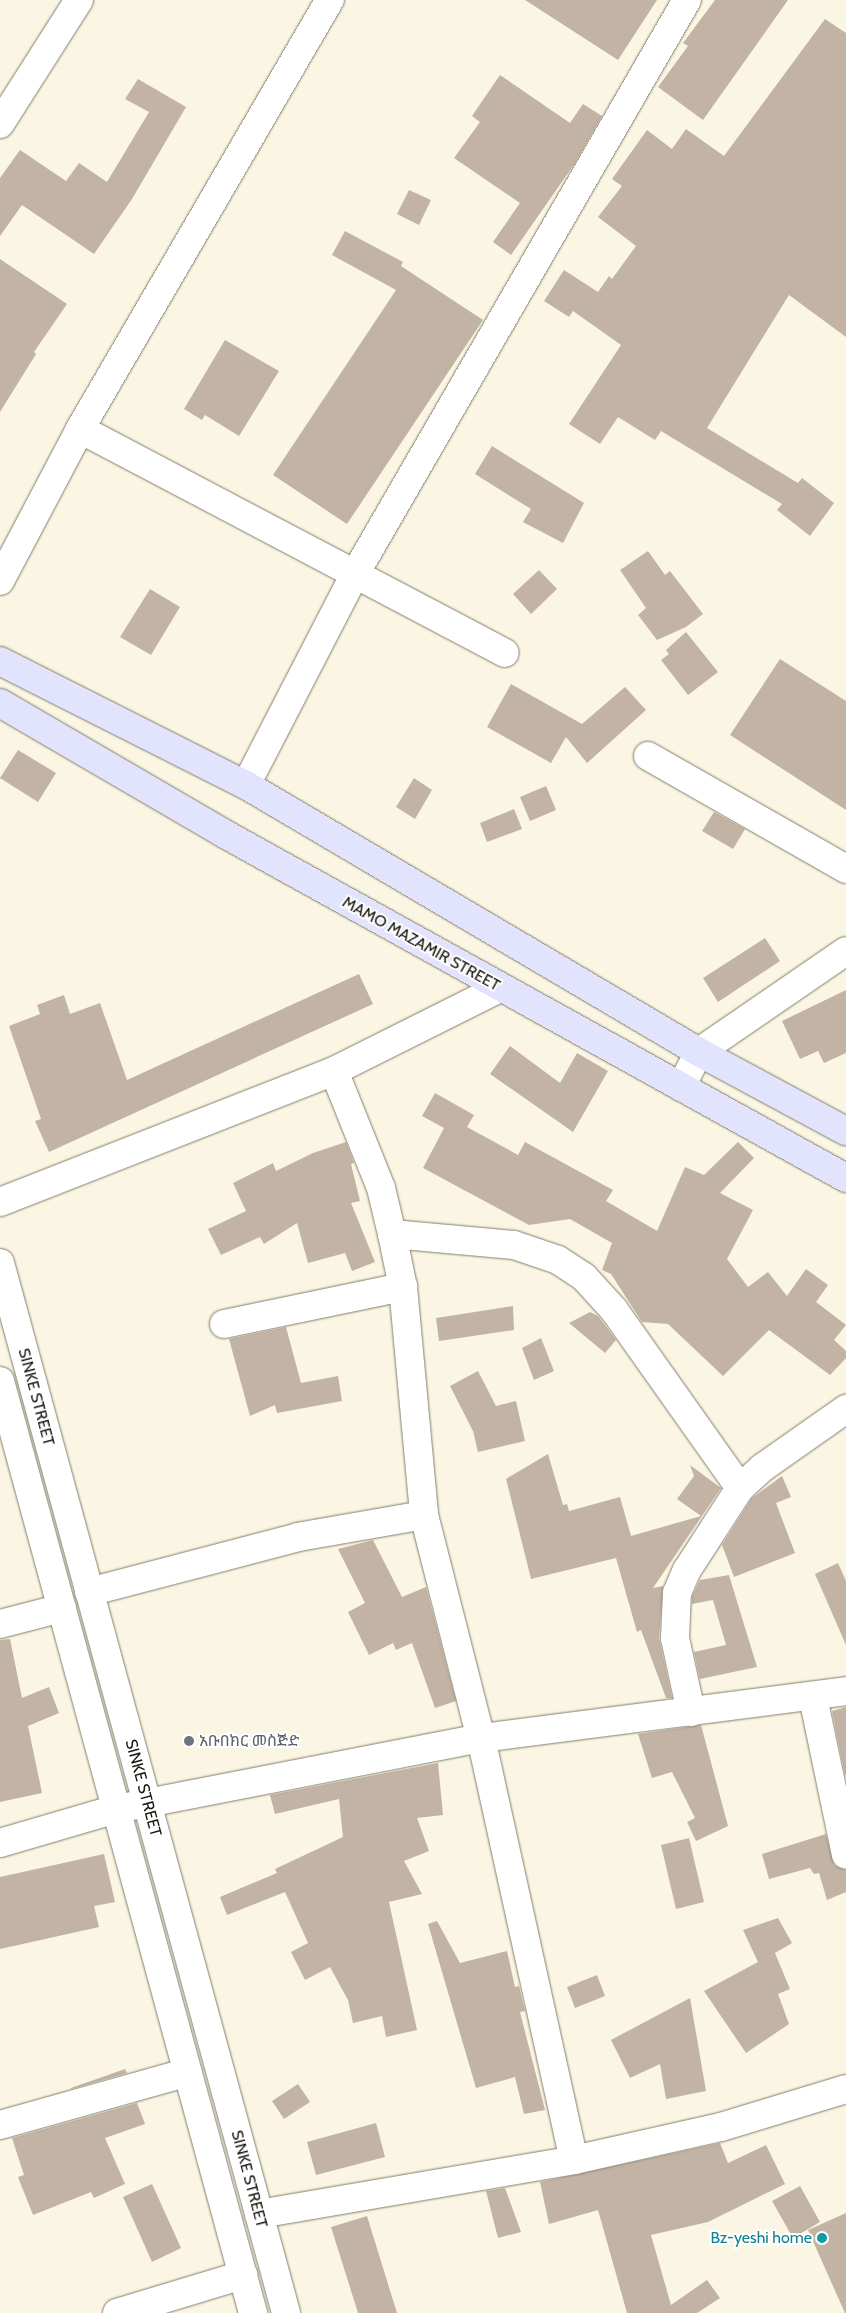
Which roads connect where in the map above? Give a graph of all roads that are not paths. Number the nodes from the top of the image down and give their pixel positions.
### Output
1 (79, 0) edge
2 (330, 0) edge
3 (687, 0) edge
4 (0, 124) edge
5 (80, 428) junction
6 (356, 574) junction
7 (0, 581) edge
8 (506, 654) dead end
9 (0, 661) edge
10 (0, 703) edge
11 (648, 756) dead end
12 (246, 786) junction
13 (846, 869) edge
14 (846, 951) edge
15 (500, 988) junction
16 (699, 1052) junction
17 (334, 1071) junction
18 (681, 1087) junction
19 (846, 1130) edge
20 (846, 1178) edge
21 (0, 1202) edge
22 (392, 1234) junction
23 (0, 1264) edge
24 (403, 1287) junction
25 (224, 1324) dead end
26 (0, 1381) edge
27 (846, 1409) edge
28 (740, 1488) junction
29 (424, 1515) junction
30 (89, 1592) junction
31 (62, 1608) junction
32 (0, 1624) edge
33 (846, 1692) edge
34 (813, 1697) junction
35 (691, 1712) junction
36 (481, 1738) junction
37 (146, 1803) junction
38 (116, 1809) junction
39 (0, 1843) edge
40 (846, 1855) edge
41 (188, 2072) junction
42 (846, 2089) edge
43 (0, 2125) edge
44 (574, 2160) junction
45 (259, 2214) junction
46 (243, 2275) junction
47 (117, 2313) edge
48 (253, 2313) edge
49 (286, 2313) edge

1 - 4 street
2 - 5 street
3 - 6 street
5 - 6 street
5 - 7 street
6 - 8 street
6 - 12 street
9 - 12 main road
10 - 15 main road, MAMO MAZAMIR STREET
11 - 13 street
12 - 16 main road
14 - 16 street
15 - 17 street
15 - 18 main road, MAMO MAZAMIR STREET
16 - 18 street
16 - 19 main road
17 - 21 street
17 - 22 street
18 - 20 main road, MAMO MAZAMIR STREET
22 - 24 street
22 - 28 street
23 - 30 street, SINKE STREET
24 - 25 street
24 - 29 street
26 - 31 street, SINKE STREET
27 - 28 street
28 - 35 street
29 - 30 street
29 - 36 street
30 - 37 street, SINKE STREET
31 - 32 street
31 - 38 street, SINKE STREET
33 - 34 street
34 - 35 street
34 - 40 street
35 - 36 street
36 - 37 street
36 - 44 street
37 - 38 street
37 - 45 street, SINKE STREET
38 - 39 street
38 - 41 street, SINKE STREET
41 - 43 street
41 - 46 street, SINKE STREET
42 - 44 street
44 - 45 street
45 - 49 street, SINKE STREET
46 - 47 street
46 - 48 street, SINKE STREET

